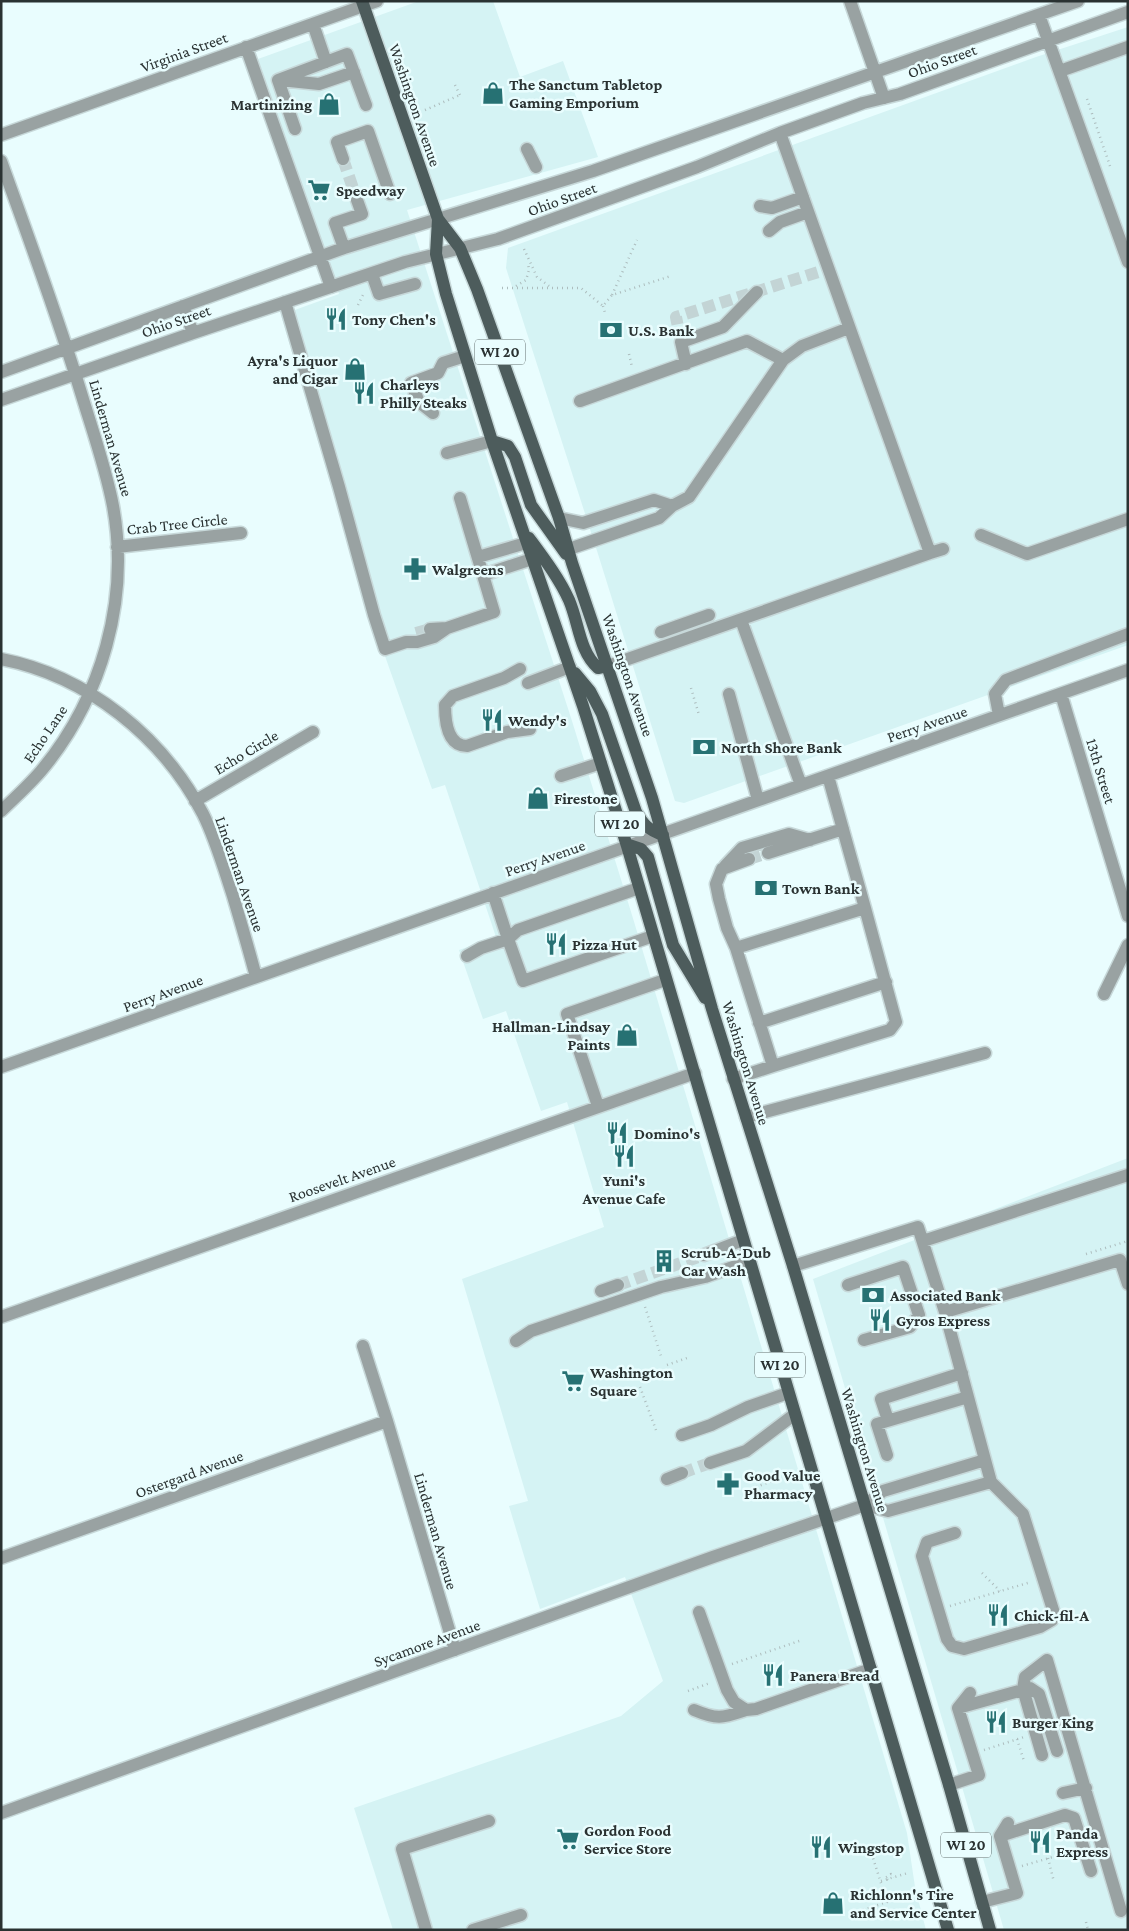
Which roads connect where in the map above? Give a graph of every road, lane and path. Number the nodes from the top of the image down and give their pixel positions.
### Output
1 (378, 1) edge
2 (850, 1) edge
3 (1078, 1) edge
4 (362, 4) edge
5 (1128, 12) edge
6 (1039, 15) junction
7 (313, 24) junction
8 (1048, 40) junction
9 (246, 47) junction
10 (1128, 47) edge
11 (326, 62) junction
12 (1060, 71) junction
13 (354, 72) junction
14 (875, 73) junction
15 (278, 80) junction
16 (455, 85) dead end
17 (884, 98) junction
18 (1087, 99) dead end
19 (366, 105) dead end
20 (425, 110) dead end
21 (295, 129) dead end
22 (780, 133) junction
23 (1, 135) edge
24 (527, 148) dead end
25 (343, 159) tunnel mouth
26 (1, 161) edge
27 (536, 167) dead end
28 (1112, 172) dead end
29 (390, 194) dead end
30 (803, 197) junction
31 (358, 200) tunnel mouth
32 (808, 212) junction
33 (438, 219) junction
34 (637, 240) dead end
35 (344, 248) junction
36 (460, 248) junction
37 (524, 249) dead end
38 (436, 254) junction
39 (320, 256) junction
40 (527, 259) junction
41 (1128, 262) edge
42 (372, 274) junction
43 (671, 276) dead end
44 (415, 284) dead end
45 (331, 287) junction
46 (551, 287) junction
47 (502, 288) dead end
48 (512, 288) junction
49 (365, 292) dead end
50 (757, 292) dead end
51 (612, 294) junction
52 (285, 302) junction
53 (358, 305) dead end
54 (184, 306) junction
55 (603, 306) junction
56 (606, 313) dead end
57 (849, 328) junction
58 (193, 333) junction
59 (68, 348) junction
60 (629, 354) dead end
61 (465, 356) junction
62 (783, 360) junction
63 (686, 364) junction
64 (632, 367) dead end
65 (1, 372) edge
66 (76, 373) junction
67 (1, 400) edge
68 (580, 401) dead end
69 (433, 412) dead end
70 (492, 441) junction
71 (447, 453) dead end
72 (460, 498) dead end
73 (672, 506) junction
74 (559, 518) junction
75 (1128, 519) edge
76 (522, 528) junction
77 (241, 533) dead end
78 (981, 535) dead end
79 (526, 542) junction
80 (117, 547) junction
81 (569, 549) junction
82 (943, 549) dead end
83 (930, 553) junction
84 (478, 557) junction
85 (532, 559) junction
86 (572, 563) junction
87 (484, 575) junction
88 (741, 620) junction
89 (447, 628) junction
90 (430, 629) tunnel mouth
91 (660, 632) dead end
92 (706, 632) junction
93 (416, 633) tunnel mouth
94 (1128, 634) edge
95 (406, 642) junction
96 (1, 659) edge
97 (608, 666) junction
98 (520, 668) dead end
99 (570, 668) junction
100 (1128, 670) edge
101 (528, 683) dead end
102 (691, 688) dead end
103 (89, 694) junction
104 (729, 694) dead end
105 (1061, 694) junction
106 (699, 715) dead end
107 (999, 715) junction
108 (530, 729) dead end
109 (313, 732) dead end
110 (601, 763) junction
111 (561, 776) dead end
112 (828, 776) junction
113 (801, 785) junction
114 (758, 800) junction
115 (195, 801) junction
116 (1, 811) edge
117 (843, 829) junction
118 (662, 835) junction
119 (810, 840) junction
120 (628, 846) junction
121 (768, 853) tunnel mouth
122 (749, 859) tunnel mouth
123 (722, 869) junction
124 (639, 888) junction
125 (493, 893) junction
126 (865, 908) junction
127 (1128, 916) edge
128 (653, 936) junction
129 (508, 938) junction
130 (1128, 945) edge
131 (736, 948) junction
132 (467, 956) dead end
133 (256, 977) junction
134 (665, 980) junction
135 (886, 982) junction
136 (1104, 994) dead end
137 (712, 1009) junction
138 (759, 1023) junction
139 (985, 1053) dead end
140 (773, 1066) junction
141 (1, 1067) edge
142 (695, 1074) junction
143 (733, 1079) junction
144 (598, 1106) junction
145 (746, 1118) junction
146 (1128, 1175) edge
147 (743, 1240) junction
148 (923, 1241) junction
149 (704, 1255) tunnel mouth
150 (750, 1261) junction
151 (793, 1266) junction
152 (1128, 1284) edge
153 (618, 1285) tunnel mouth
154 (848, 1285) dead end
155 (601, 1291) dead end
156 (642, 1300) dead end
157 (945, 1312) junction
158 (1, 1316) edge
159 (864, 1340) dead end
160 (516, 1341) dead end
161 (363, 1346) dead end
162 (661, 1356) dead end
163 (687, 1358) dead end
164 (667, 1365) dead end
165 (962, 1373) junction
166 (640, 1387) dead end
167 (788, 1392) junction
168 (968, 1397) junction
169 (794, 1414) junction
170 (888, 1420) junction
171 (387, 1421) junction
172 (656, 1430) dead end
173 (682, 1435) dead end
174 (887, 1454) dead end
175 (985, 1460) junction
176 (710, 1463) tunnel mouth
177 (682, 1473) tunnel mouth
178 (794, 1474) dead end
179 (667, 1479) dead end
180 (991, 1482) junction
181 (756, 1487) dead end
182 (865, 1505) junction
183 (827, 1517) junction
184 (955, 1533) dead end
185 (1, 1558) edge
186 (982, 1573) dead end
187 (1044, 1578) junction
188 (1000, 1591) junction
189 (946, 1608) dead end
190 (699, 1612) dead end
191 (802, 1640) dead end
192 (454, 1650) junction
193 (734, 1669) dead end
194 (871, 1669) junction
195 (1023, 1689) junction
196 (970, 1693) dead end
197 (958, 1708) junction
198 (694, 1710) dead end
199 (746, 1710) junction
200 (1029, 1735) dead end
201 (1017, 1739) junction
202 (1057, 1751) dead end
203 (978, 1752) dead end
204 (1042, 1755) dead end
205 (1024, 1761) dead end
206 (949, 1785) junction
207 (1086, 1788) junction
208 (1062, 1793) dead end
209 (1, 1813) edge
210 (489, 1821) dead end
211 (1008, 1823) dead end
212 (1000, 1836) junction
213 (1072, 1851) dead end
214 (873, 1858) dead end
215 (1048, 1858) junction
216 (1018, 1867) dead end
217 (1091, 1871) dead end
218 (908, 1873) dead end
219 (881, 1881) junction
220 (1054, 1882) dead end
221 (982, 1902) junction
222 (863, 1910) dead end
223 (1121, 1911) dead end
224 (522, 1914) dead end
225 (1086, 1922) dead end
226 (426, 1930) edge
227 (473, 1930) edge
228 (948, 1930) edge
229 (990, 1930) edge
230 (1088, 1930) edge

1 - 4 street, Virginia Street
2 - 14 street
3 - 6 street, Ohio Street
4 - 7 street, Virginia Street
4 - 33 main road, Washington Avenue / WI 20
5 - 8 street, Ohio Street
6 - 8 street
6 - 14 street, Ohio Street
7 - 9 street, Virginia Street
7 - 11 street
8 - 12 street
8 - 17 street, Ohio Street
9 - 23 street, Virginia Street
9 - 39 street
10 - 12 street
11 - 13 street
11 - 15 street
12 - 41 street
13 - 15 street
13 - 19 street
14 - 17 street
14 - 33 street, Ohio Street
15 - 21 street
16 - 20 path
17 - 22 street, Ohio Street
18 - 28 path
22 - 30 street
22 - 36 street, Ohio Street
24 - 27 street
25 - 29 street
26 - 59 street, Linderman Avenue
30 - 32 street
30 - 32 street
31 - 35 street
32 - 57 street
33 - 35 street, Ohio Street
33 - 36 main road, Washington Avenue / WI 20
33 - 38 main road, Washington Avenue / WI 20
34 - 51 path
35 - 39 street, Ohio Street
36 - 38 street, Ohio Street
36 - 74 main road, Washington Avenue / WI 20
37 - 40 path
38 - 42 street, Ohio Street
38 - 61 main road, Washington Avenue / WI 20
39 - 45 street
39 - 54 street, Ohio Street
40 - 46 path
40 - 48 path
42 - 44 street
42 - 45 street, Ohio Street
43 - 51 path
45 - 52 street, Ohio Street
46 - 48 path
46 - 55 path
47 - 48 path
49 - 53 path
50 - 63 street
51 - 55 path
52 - 58 street, Ohio Street
52 - 95 street
54 - 58 street
54 - 59 street, Ohio Street
55 - 56 path
57 - 62 street
57 - 83 street
58 - 66 street, Ohio Street
59 - 65 street, Ohio Street
59 - 66 street, Linderman Avenue
60 - 64 path
61 - 69 street
61 - 70 main road, Washington Avenue / WI 20
62 - 63 street
62 - 73 street
63 - 68 street
66 - 67 street, Ohio Street
66 - 80 street, Linderman Avenue
70 - 71 street
70 - 76 main road, Washington Avenue / WI 20
70 - 86 main road
72 - 84 street
73 - 74 street
73 - 81 street
74 - 81 main road, Washington Avenue / WI 20
75 - 78 street
76 - 79 main road, Washington Avenue / WI 20
76 - 97 main road
77 - 80 street, Crab Tree Circle
79 - 84 street
79 - 85 main road, Washington Avenue / WI 20
80 - 103 street, Linderman Avenue
81 - 86 main road, Washington Avenue / WI 20
82 - 83 street
83 - 88 street
84 - 87 street
85 - 87 street
85 - 99 main road, Washington Avenue / WI 20
86 - 97 main road, Washington Avenue / WI 20
87 - 89 street
88 - 92 street
88 - 113 street
89 - 90 street
89 - 95 street
91 - 92 street
92 - 97 street
93 - 95 street
94 - 107 street
96 - 103 street
97 - 118 main road, Washington Avenue / WI 20
98 - 108 street
99 - 101 street
99 - 110 main road, Washington Avenue / WI 20
99 - 118 main road
100 - 105 street, Perry Avenue
102 - 106 path
103 - 115 street, Linderman Avenue
103 - 116 street, Echo Lane
104 - 114 street
105 - 107 street, Perry Avenue
105 - 127 street, 13th Street
107 - 112 street, Perry Avenue
109 - 115 street, Echo Circle
110 - 111 street
110 - 120 main road, Washington Avenue / WI 20
112 - 113 street, Perry Avenue
112 - 117 street
113 - 114 street, Perry Avenue
114 - 118 street, Perry Avenue
115 - 133 street, Linderman Avenue
117 - 119 street
117 - 126 street
118 - 120 street, Perry Avenue
118 - 137 main road, Washington Avenue / WI 20
119 - 121 street
119 - 123 street
120 - 124 main road, Washington Avenue / WI 20
120 - 125 street, Perry Avenue
120 - 137 main road
122 - 123 street
123 - 131 street
124 - 128 main road, Washington Avenue / WI 20
124 - 129 street
125 - 129 street
125 - 133 street, Perry Avenue
126 - 131 street
126 - 135 street
128 - 129 street
128 - 134 main road, Washington Avenue / WI 20
129 - 132 street
130 - 136 street
131 - 138 street
133 - 141 street, Perry Avenue
134 - 142 main road, Washington Avenue / WI 20
134 - 144 street
135 - 138 street
135 - 140 street
137 - 143 main road, Washington Avenue / WI 20
138 - 140 street
139 - 145 street
140 - 143 street
142 - 144 street, Roosevelt Avenue
142 - 147 main road, Washington Avenue / WI 20
143 - 145 main road, Washington Avenue / WI 20
144 - 158 street, Roosevelt Avenue
145 - 151 main road, Washington Avenue / WI 20
146 - 148 street
147 - 149 street
147 - 150 main road, Washington Avenue / WI 20
148 - 151 street
148 - 157 street
150 - 160 street
150 - 167 main road, Washington Avenue / WI 20
151 - 182 main road, Washington Avenue / WI 20
152 - 157 street
153 - 155 street
154 - 159 street
156 - 162 path
157 - 165 street
161 - 171 street, Linderman Avenue
163 - 164 path
165 - 168 street
165 - 170 street
166 - 172 path
167 - 169 main road, Washington Avenue / WI 20
167 - 173 street
168 - 170 street
168 - 175 street
169 - 176 street
169 - 183 main road, Washington Avenue / WI 20
170 - 174 street
171 - 185 street, Ostergard Avenue
171 - 192 street, Linderman Avenue
175 - 180 street
175 - 182 street
177 - 179 street
178 - 181 path
180 - 182 street
180 - 187 street
182 - 183 street, Sycamore Avenue
182 - 206 main road, Washington Avenue / WI 20
183 - 192 street, Sycamore Avenue
183 - 194 main road, Washington Avenue / WI 20
184 - 187 street
186 - 188 path
187 - 188 path
188 - 189 path
190 - 199 street
191 - 193 path
192 - 209 street, Sycamore Avenue
194 - 199 street
194 - 228 main road, Washington Avenue / WI 20
195 - 197 street
195 - 202 street
195 - 204 street
195 - 207 street
196 - 197 street
197 - 206 street
198 - 199 street
200 - 201 path
201 - 203 path
201 - 205 path
206 - 221 main road, Washington Avenue / WI 20
207 - 208 street
207 - 223 street
210 - 226 street
211 - 212 street
212 - 217 street
212 - 221 street
213 - 215 path
214 - 219 path
215 - 216 path
215 - 220 path
218 - 219 path
219 - 222 path
221 - 229 main road, Washington Avenue / WI 20
224 - 227 street
225 - 230 path

